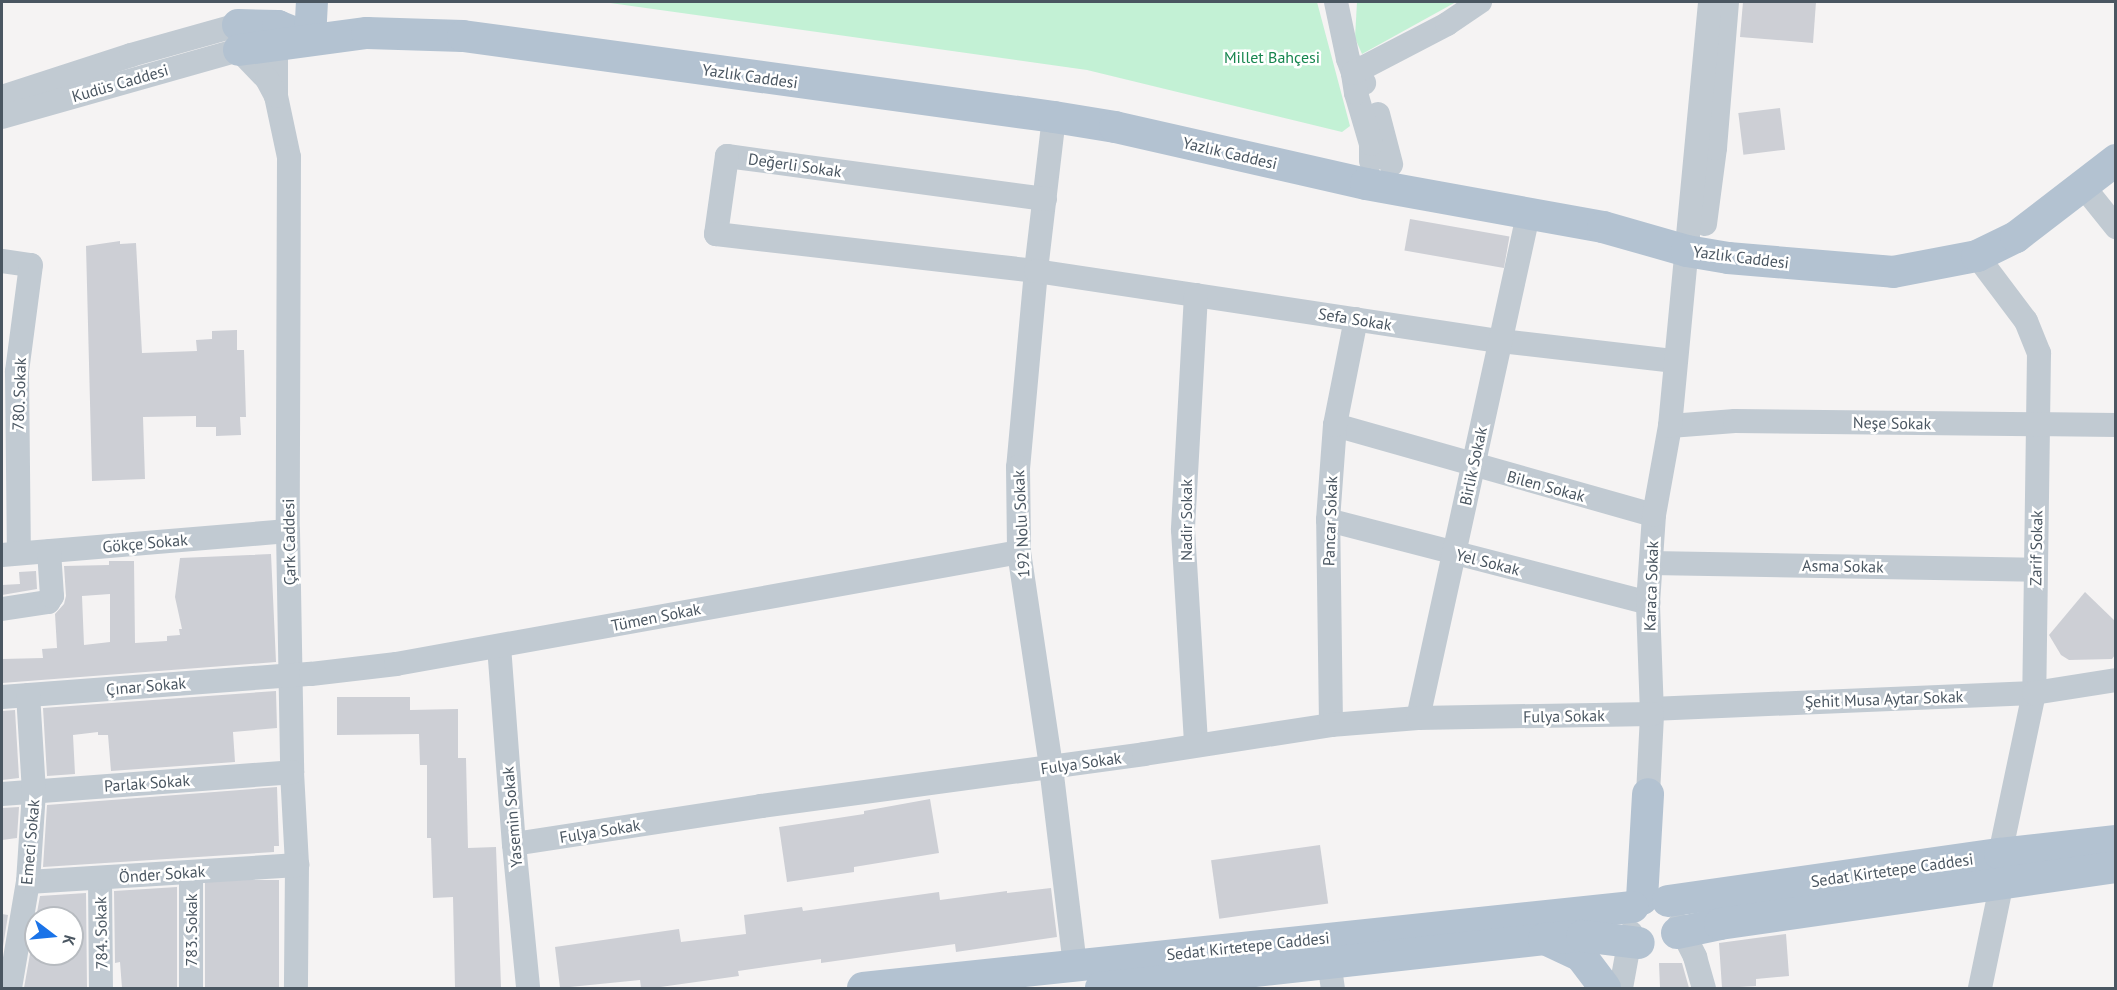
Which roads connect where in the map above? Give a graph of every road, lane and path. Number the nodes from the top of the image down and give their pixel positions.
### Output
1 (312, 2) edge
2 (1336, 2) edge
3 (1480, 2) edge
4 (1710, 2) edge
5 (1727, 2) edge
6 (279, 24) edge
7 (244, 26) edge
8 (310, 39) junction
9 (1353, 73) junction
10 (276, 96) junction
11 (2, 97) edge
12 (2, 117) edge
13 (1054, 117) junction
14 (2115, 160) edge
15 (1381, 162) dead end
16 (2083, 186) junction
17 (1045, 199) junction
18 (1528, 215) junction
19 (2115, 227) edge
20 (1694, 252) junction
21 (1977, 256) junction
22 (2, 261) edge
23 (1036, 271) junction
24 (1196, 295) junction
25 (1356, 319) junction
26 (1501, 341) junction
27 (9, 371) edge
28 (1674, 371) junction
29 (1335, 425) junction
30 (2037, 425) junction
31 (2115, 425) edge
32 (1670, 426) junction
33 (1473, 465) junction
34 (1654, 515) junction
35 (1328, 520) junction
36 (288, 531) junction
37 (50, 551) junction
38 (1019, 552) junction
39 (1454, 553) junction
40 (10, 554) edge
41 (1651, 563) junction
42 (2035, 570) junction
43 (1648, 603) junction
44 (2, 609) edge
45 (499, 646) junction
46 (291, 674) junction
47 (2115, 680) edge
48 (2034, 693) junction
49 (28, 695) junction
50 (2, 697) edge
51 (1652, 712) junction
52 (1418, 718) junction
53 (1331, 725) junction
54 (1196, 746) junction
55 (1051, 767) junction
56 (292, 772) junction
57 (34, 792) junction
58 (2, 794) edge
59 (1648, 794) joint
60 (2115, 841) edge
61 (514, 844) junction
62 (297, 865) junction
63 (2115, 867) edge
64 (2001, 868) junction
65 (191, 872) junction
66 (100, 878) junction
67 (28, 882) junction
68 (1654, 921) junction
69 (1544, 939) junction
70 (1075, 964) junction
71 (1331, 975) edge
72 (1213, 982) edge
73 (10, 988) edge
74 (101, 988) edge
75 (191, 988) edge
76 (296, 988) edge
77 (528, 988) edge
78 (862, 988) edge
79 (1101, 988) edge
80 (1605, 988) edge
81 (1621, 988) edge
82 (1704, 988) edge
83 (1980, 988) edge

1 - 8 main road
2 - 9 street
3 - 9 street
4 - 20 street
5 - 20 street
6 - 7 main road
6 - 8 main road
6 - 10 street
7 - 10 street
7 - 11 street, Kudüs Caddesi
7 - 12 street, Kudüs Caddesi
8 - 13 main road, Yazlık Caddesi
9 - 15 street
10 - 36 street, Çark Caddesi
13 - 17 street, 192 Nolu Sokak
13 - 18 main road, Yazlık Caddesi
14 - 16 main road, Yazlık Caddesi
16 - 19 street
16 - 21 main road, Yazlık Caddesi
17 - 23 street, 192 Nolu Sokak
17 - 23 street, Değerli Sokak
18 - 20 main road, Yazlık Caddesi
18 - 26 street, Birlik Sokak
20 - 21 main road, Yazlık Caddesi
20 - 28 street, Karaca Sokak
21 - 30 street, Zarif Sokak
22 - 27 street, 780. Sokak
23 - 24 street, Sefa Sokak
23 - 38 street, 192 Nolu Sokak
24 - 25 street, Sefa Sokak
24 - 54 street, Nadir Sokak
25 - 26 street, Sefa Sokak
25 - 29 street, Pancar Sokak
26 - 28 street, Sefa Sokak
26 - 33 street, Birlik Sokak
27 - 40 street, 780. Sokak
28 - 32 street, Karaca Sokak
29 - 33 street, Bilen Sokak
29 - 35 street, Pancar Sokak
30 - 31 street, Neşe Sokak
30 - 32 street, Neşe Sokak
30 - 42 street, Zarif Sokak
32 - 34 street, Karaca Sokak
33 - 34 street, Bilen Sokak
33 - 39 street, Birlik Sokak
34 - 41 street, Karaca Sokak
35 - 39 street, Yel Sokak
35 - 53 street, Pancar Sokak
36 - 37 street, Gökçe Sokak
36 - 46 street, Çark Caddesi
37 - 40 street, Gökçe Sokak
37 - 44 street
38 - 45 street, Tümen Sokak
38 - 55 street, 192 Nolu Sokak
39 - 43 street, Yel Sokak
39 - 52 street, Birlik Sokak
41 - 42 street, Asma Sokak
41 - 43 street, Karaca Sokak
42 - 48 street, Zarif Sokak
43 - 51 street, Karaca Sokak
45 - 46 street, Tümen Sokak
45 - 61 street, Yasemin Sokak
46 - 49 street, Çınar Sokak
46 - 56 street, Çark Caddesi
47 - 48 street, Şehit Musa Aytar Sokak
48 - 51 street, Şehit Musa Aytar Sokak
48 - 64 street, Zarif Sokak
49 - 50 street, Çınar Sokak
49 - 57 street, Emeci Sokak
51 - 52 street, Fulya Sokak
51 - 59 street, Karaca Sokak
52 - 53 street, Fulya Sokak
53 - 54 street, Fulya Sokak
54 - 55 street, Fulya Sokak
55 - 61 street, Fulya Sokak
55 - 70 street, 192 Nolu Sokak
56 - 57 street, Parlak Sokak
56 - 62 street, Çark Caddesi
57 - 58 street, Parlak Sokak
57 - 67 street, Emeci Sokak
59 - 68 main road
60 - 64 main road, Sedat Kirtetepe Caddesi
61 - 77 street, Yasemin Sokak
62 - 65 street, Önder Sokak
62 - 76 street, Çark Caddesi
63 - 64 main road, Sedat Kirtetepe Caddesi
64 - 68 main road, Sedat Kirtetepe Caddesi
64 - 83 street, Zarif Sokak
65 - 66 street, Önder Sokak
65 - 75 street, 783. Sokak
66 - 67 street, Önder Sokak
66 - 74 street, 784. Sokak
67 - 73 street, Emeci Sokak
68 - 69 main road, Sedat Kirtetepe Caddesi
68 - 70 main road, Sedat Kirtetepe Caddesi
68 - 81 street
68 - 82 street
69 - 71 main road, Sedat Kirtetepe Caddesi
69 - 80 main road
70 - 78 main road, Sedat Kirtetepe Caddesi
71 - 72 main road, Sedat Kirtetepe Caddesi
72 - 79 main road, Sedat Kirtetepe Caddesi

